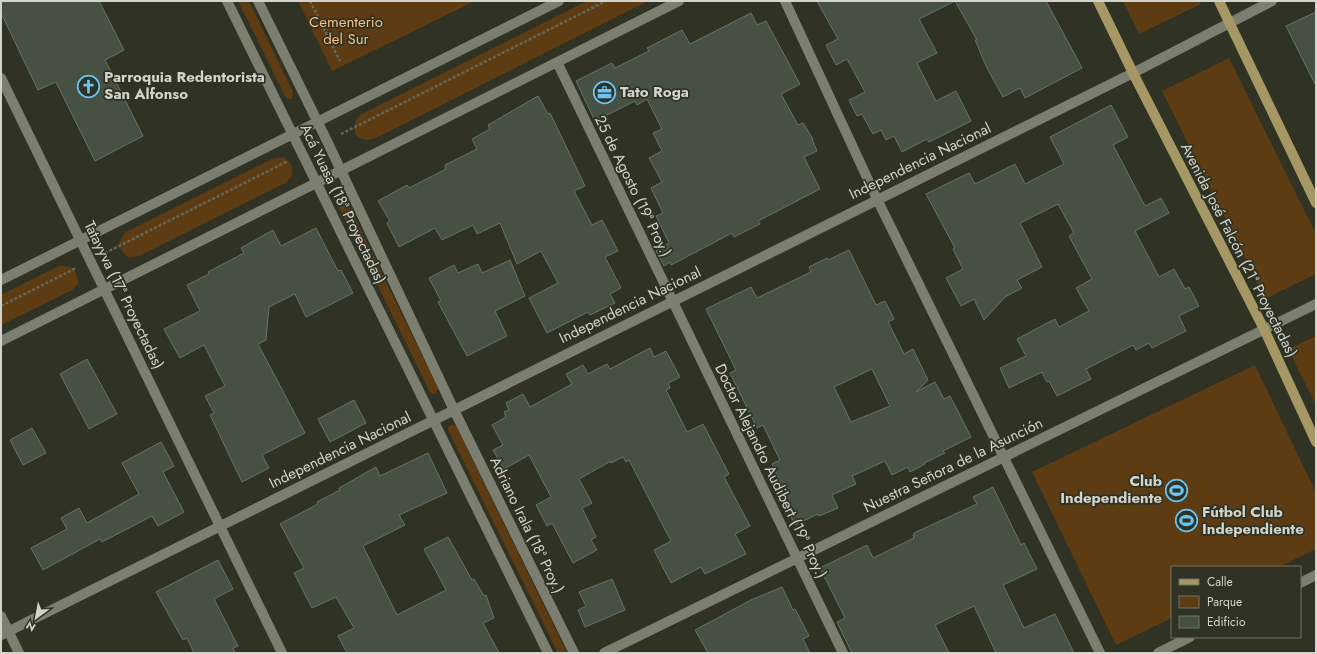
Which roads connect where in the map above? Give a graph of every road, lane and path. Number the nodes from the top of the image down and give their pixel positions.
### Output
1 (227, 1) edge
2 (258, 1) edge
3 (310, 1) edge
4 (559, 1) edge
5 (679, 1) edge
6 (785, 1) edge
7 (1098, 1) edge
8 (1219, 1) edge
9 (1272, 1) edge
10 (1230, 23) junction
11 (340, 61) dead end
12 (558, 62) junction
13 (1133, 72) junction
14 (1, 78) edge
15 (317, 122) junction
16 (292, 134) junction
17 (341, 170) junction
18 (316, 183) junction
19 (878, 199) junction
20 (1316, 203) edge
21 (80, 240) junction
22 (1, 280) edge
23 (104, 289) junction
24 (672, 301) junction
25 (1316, 304) edge
26 (1264, 329) junction
27 (1, 341) edge
28 (454, 410) junction
29 (434, 420) junction
30 (1316, 442) edge
31 (1004, 457) junction
32 (220, 526) junction
33 (797, 558) junction
34 (1316, 575) edge
35 (1301, 582) edge
36 (1, 616) edge
37 (5, 633) edge
38 (1188, 638) edge
39 (19, 653) edge
40 (282, 653) edge
41 (548, 653) edge
42 (574, 653) edge
43 (604, 653) edge
44 (843, 653) edge
45 (1100, 653) edge
46 (1158, 653) edge

1 - 16 street, Acá Yuasa (18ª Proyectadas)
2 - 15 street, Acá Yuasa (18ª Proyectadas)
3 - 11 path
4 - 15 street
5 - 12 street
6 - 19 street
7 - 13 main road, Avenida José Falcón (21ª Proyectadas)
8 - 10 main road
9 - 10 street, Independencia Nacional
10 - 13 street, Independencia Nacional
10 - 20 main road
12 - 17 street
12 - 24 street, 25 de Agosto (19ª Proy.)
13 - 19 street, Independencia Nacional
13 - 26 main road, Avenida José Falcón (21ª Proyectadas)
14 - 21 street, Tatayyva (17ª Proyectadas)
15 - 16 street
15 - 17 street, Acá Yuasa (18ª Proyectadas)
16 - 18 street, Acá Yuasa (18ª Proyectadas)
16 - 21 street
17 - 18 street
17 - 28 street, Acá Yuasa (18ª Proyectadas)
18 - 23 street
18 - 29 street, Acá Yuasa (18ª Proyectadas)
19 - 24 street, Independencia Nacional
19 - 31 street
21 - 22 street
21 - 23 street, Tatayyva (17ª Proyectadas)
23 - 27 street
23 - 32 street, Tatayyva (17ª Proyectadas)
24 - 28 street, Independencia Nacional
24 - 33 street, Doctor Alejandro Audibert (19ª Proy.)
25 - 26 street, Nuestra Señora de la Asunción
26 - 30 main road, Avenida José Falcón (21ª Proyectadas)
26 - 31 street, Nuestra Señora de la Asunción
28 - 29 street, Independencia Nacional
28 - 42 street, Adriano Irala (18ª Proy.)
29 - 32 street, Independencia Nacional
29 - 41 street
31 - 33 street, Nuestra Señora de la Asunción
31 - 45 street
32 - 37 street, Independencia Nacional
32 - 40 street, Tatayyva (17ª Proyectadas)
33 - 43 street, Nuestra Señora de la Asunción
33 - 44 street, Doctor Alejandro Audibert (19ª Proy.)
34 - 35 street
36 - 37 street
37 - 39 street
38 - 46 street

